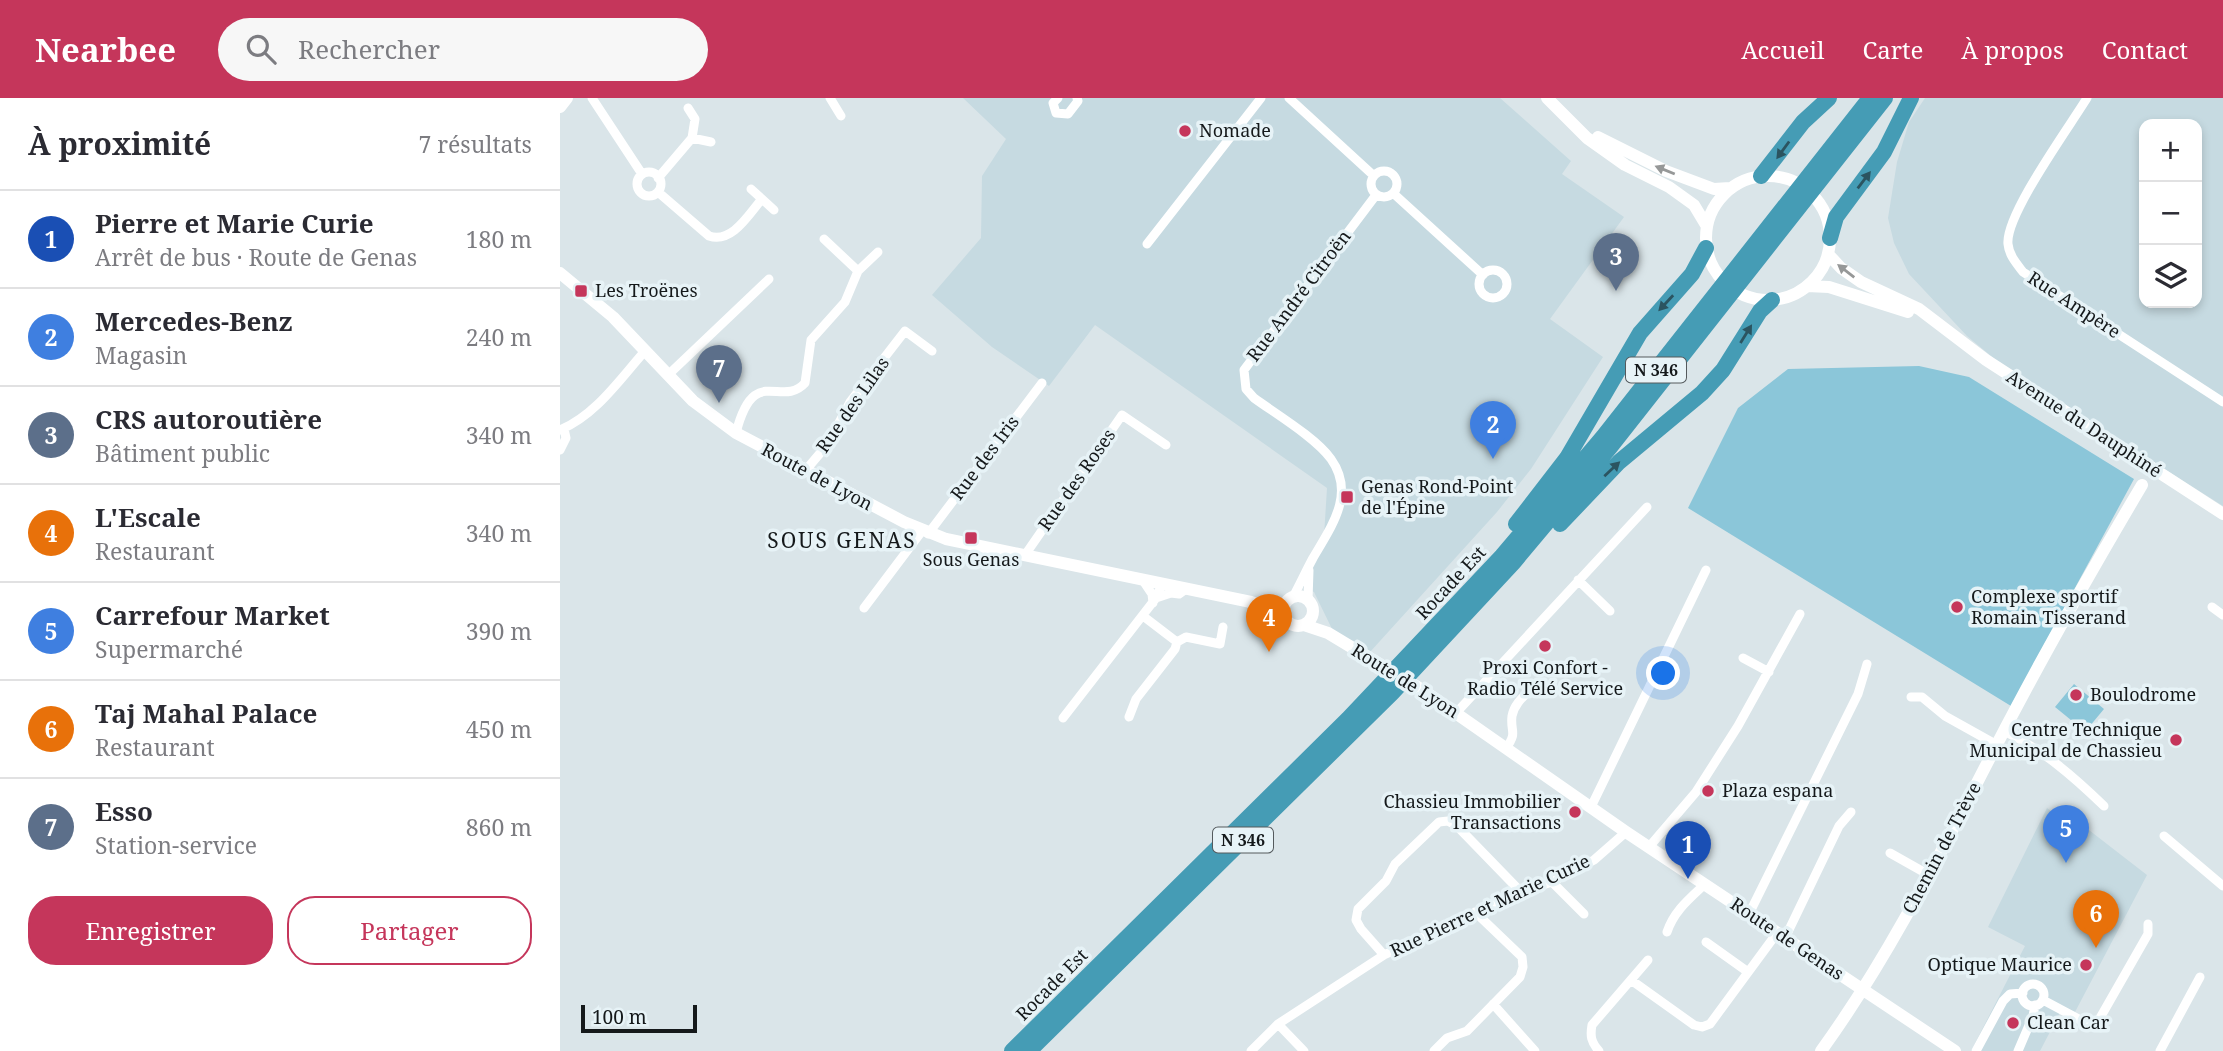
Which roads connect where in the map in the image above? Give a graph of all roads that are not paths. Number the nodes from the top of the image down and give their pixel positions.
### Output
1 (567, 98) edge
2 (592, 98) edge
3 (830, 98) edge
4 (1058, 98) edge
5 (1077, 98) edge
6 (1261, 98) edge
7 (1289, 98) edge
8 (1547, 98) edge
9 (1829, 98) edge
10 (1870, 98) edge
11 (1885, 98) edge
12 (1911, 98) edge
13 (2087, 98) edge
14 (560, 107) edge
15 (688, 108) dead end
16 (1566, 115) junction
17 (841, 117) dead end
18 (692, 138) junction
19 (711, 142) dead end
20 (642, 174) junction
21 (1373, 175) junction
22 (1761, 176) junction
23 (658, 178) junction
24 (1730, 188) junction
25 (751, 189) dead end
26 (658, 192) junction
27 (1393, 193) junction
28 (1376, 195) junction
29 (762, 199) junction
30 (774, 210) dead end
31 (1706, 225) junction
32 (824, 239) dead end
33 (1147, 244) dead end
34 (1829, 246) junction
35 (1706, 248) junction
36 (878, 253) dead end
37 (858, 271) junction
38 (560, 274) edge
39 (1483, 275) dead end
40 (769, 279) dead end
41 (1807, 286) junction
42 (1772, 300) junction
43 (1947, 330) junction
44 (645, 351) junction
45 (932, 351) dead end
46 (668, 375) junction
47 (1042, 383) dead end
48 (2223, 402) edge
49 (562, 430) edge
50 (736, 433) junction
51 (1166, 445) dead end
52 (560, 450) edge
53 (805, 471) junction
54 (2143, 485) dead end
55 (1647, 507) dead end
56 (2223, 514) edge
57 (925, 533) junction
58 (1025, 555) junction
59 (1309, 564) junction
60 (1706, 570) dead end
61 (1142, 579) junction
62 (1578, 580) junction
63 (1162, 584) junction
64 (1186, 589) junction
65 (1290, 598) junction
66 (1154, 601) junction
67 (1251, 602) junction
68 (1311, 606) junction
69 (2212, 607) dead end
70 (864, 608) dead end
71 (1610, 611) dead end
72 (1800, 614) dead end
73 (1283, 615) junction
74 (2223, 615) edge
75 (1143, 616) junction
76 (1304, 625) junction
77 (1223, 627) dead end
78 (1454, 627) junction
79 (1328, 633) junction
80 (1432, 633) junction
81 (1177, 642) junction
82 (1743, 658) dead end
83 (1867, 664) dead end
84 (1769, 673) junction
85 (1532, 688) dead end
86 (1911, 697) dead end
87 (1455, 713) junction
88 (1129, 717) dead end
89 (1063, 718) dead end
90 (1481, 730) joint
91 (2004, 731) junction
92 (1997, 745) junction
93 (1506, 748) junction
94 (2104, 806) dead end
95 (1591, 807) junction
96 (1852, 812) dead end
97 (1626, 832) junction
98 (2164, 836) dead end
99 (1649, 847) junction
100 (1890, 853) dead end
101 (1929, 875) junction
102 (1552, 882) junction
103 (1705, 884) junction
104 (2223, 886) edge
105 (1521, 892) junction
106 (1475, 912) junction
107 (1584, 914) dead end
108 (1749, 914) junction
109 (2148, 924) dead end
110 (1667, 932) dead end
111 (1781, 935) junction
112 (1706, 942) dead end
113 (1384, 955) junction
114 (1648, 960) dead end
115 (1748, 972) junction
116 (2200, 977) dead end
117 (1631, 980) junction
118 (1864, 990) junction
119 (2023, 993) junction
120 (2038, 1003) junction
121 (1493, 1004) junction
122 (1278, 1024) junction
123 (1977, 1049) edge
124 (1012, 1051) edge
125 (1029, 1051) edge
126 (1251, 1051) edge
127 (1304, 1051) edge
128 (1434, 1051) edge
129 (1535, 1051) edge
130 (1599, 1051) edge
131 (1821, 1051) edge
132 (1955, 1051) edge
133 (2018, 1051) edge
134 (2160, 1051) edge

1 - 14 street
2 - 20 street
3 - 17 street
4 - 5 street
6 - 33 street
7 - 21 street
8 - 16 street
9 -> 22 highway
10 - 80 highway, Rocade Est / N 346
11 - 78 highway, Rocade Est / N 346
34 -> 12 highway
13 - 48 street, Rue Ampère
15 - 18 street
24 -> 16 street
16 - 31 street
18 - 19 street
18 - 23 street
20 - 23 street
20 - 26 street
21 - 27 street
21 - 28 street
22 - 24 street
22 - 34 street
23 - 26 street
24 - 31 street
25 - 29 street
26 - 29 street
27 - 28 street
27 - 39 street
28 - 59 street, Rue André Citroën
29 - 30 street
31 - 35 street
32 - 37 street
34 - 41 street
43 -> 34 street, Avenue du Dauphiné
35 - 42 street
35 -> 80 highway
36 - 37 street
37 - 50 street
38 - 44 street, Route de Lyon
40 - 46 street
41 - 42 street
41 - 43 street, Avenue du Dauphiné
78 -> 42 highway
43 - 56 street, Avenue du Dauphiné
44 - 46 street, Route de Lyon
44 - 49 street
45 - 53 street, Rue des Lilas
46 - 50 street, Route de Lyon
47 - 57 street, Rue des Iris
49 - 52 street
50 - 53 street, Route de Lyon
51 - 58 street, Rue des Roses
53 - 57 street, Route de Lyon
54 - 91 street, Chemin de Trève
55 - 62 street
57 - 58 street, Route de Lyon
57 - 70 street, Rue des Iris
58 - 61 street, Route de Lyon
59 - 65 street, Rue André Citroën
59 - 68 street
60 - 95 street
61 - 63 street, Route de Lyon
61 - 66 street
62 - 71 street
62 - 87 street
63 - 64 street, Route de Lyon
63 - 66 street
64 - 66 street
64 - 67 street, Route de Lyon
65 - 67 street, Route de Lyon
65 - 68 street
65 - 73 street
66 - 75 street
67 - 73 street, Route de Lyon
68 - 76 street
68 - 79 street, Route de Lyon
69 - 74 street
72 - 84 street
73 - 76 street
75 - 81 street
75 - 89 street
76 - 79 street, Route de Lyon
77 - 81 street
78 - 125 highway, Rocade Est / N 346
79 - 87 street, Route de Lyon
80 - 124 highway, Rocade Est / N 346
81 - 88 street
82 - 84 street
83 - 108 street
84 - 99 street
85 - 93 street
86 - 92 street
87 - 90 street, Route de Lyon
90 - 93 street, Route de Genas
91 - 92 street, Chemin de Trève
91 - 94 street
92 - 101 street, Chemin de Trève
93 - 95 street, Route de Genas
95 - 97 street, Route de Genas
96 - 111 street
97 - 99 street, Route de Genas
97 - 102 street, Rue Pierre et Marie Curie
98 - 104 street
99 - 103 street, Route de Genas
100 - 101 street
101 - 118 street, Chemin de Trève
102 - 105 street, Rue Pierre et Marie Curie
102 - 107 street
103 - 108 street, Route de Genas
103 - 110 street
105 - 106 street, Rue Pierre et Marie Curie
105 - 113 street
106 - 113 street, Rue Pierre et Marie Curie
106 - 121 street
108 - 111 street, Route de Genas
109 - 120 street
111 - 115 street
111 - 118 street, Route de Genas
112 - 115 street
113 - 122 street, Rue Pierre et Marie Curie
114 - 117 street
115 - 117 street
116 - 134 street
117 - 130 street
118 - 131 street, Chemin de Trève
118 - 132 street, Route de Genas
119 - 120 street
119 - 120 street
119 - 123 street
120 - 133 street
121 - 128 street
121 - 129 street
122 - 126 street, Rue Pierre et Marie Curie
122 - 127 street

